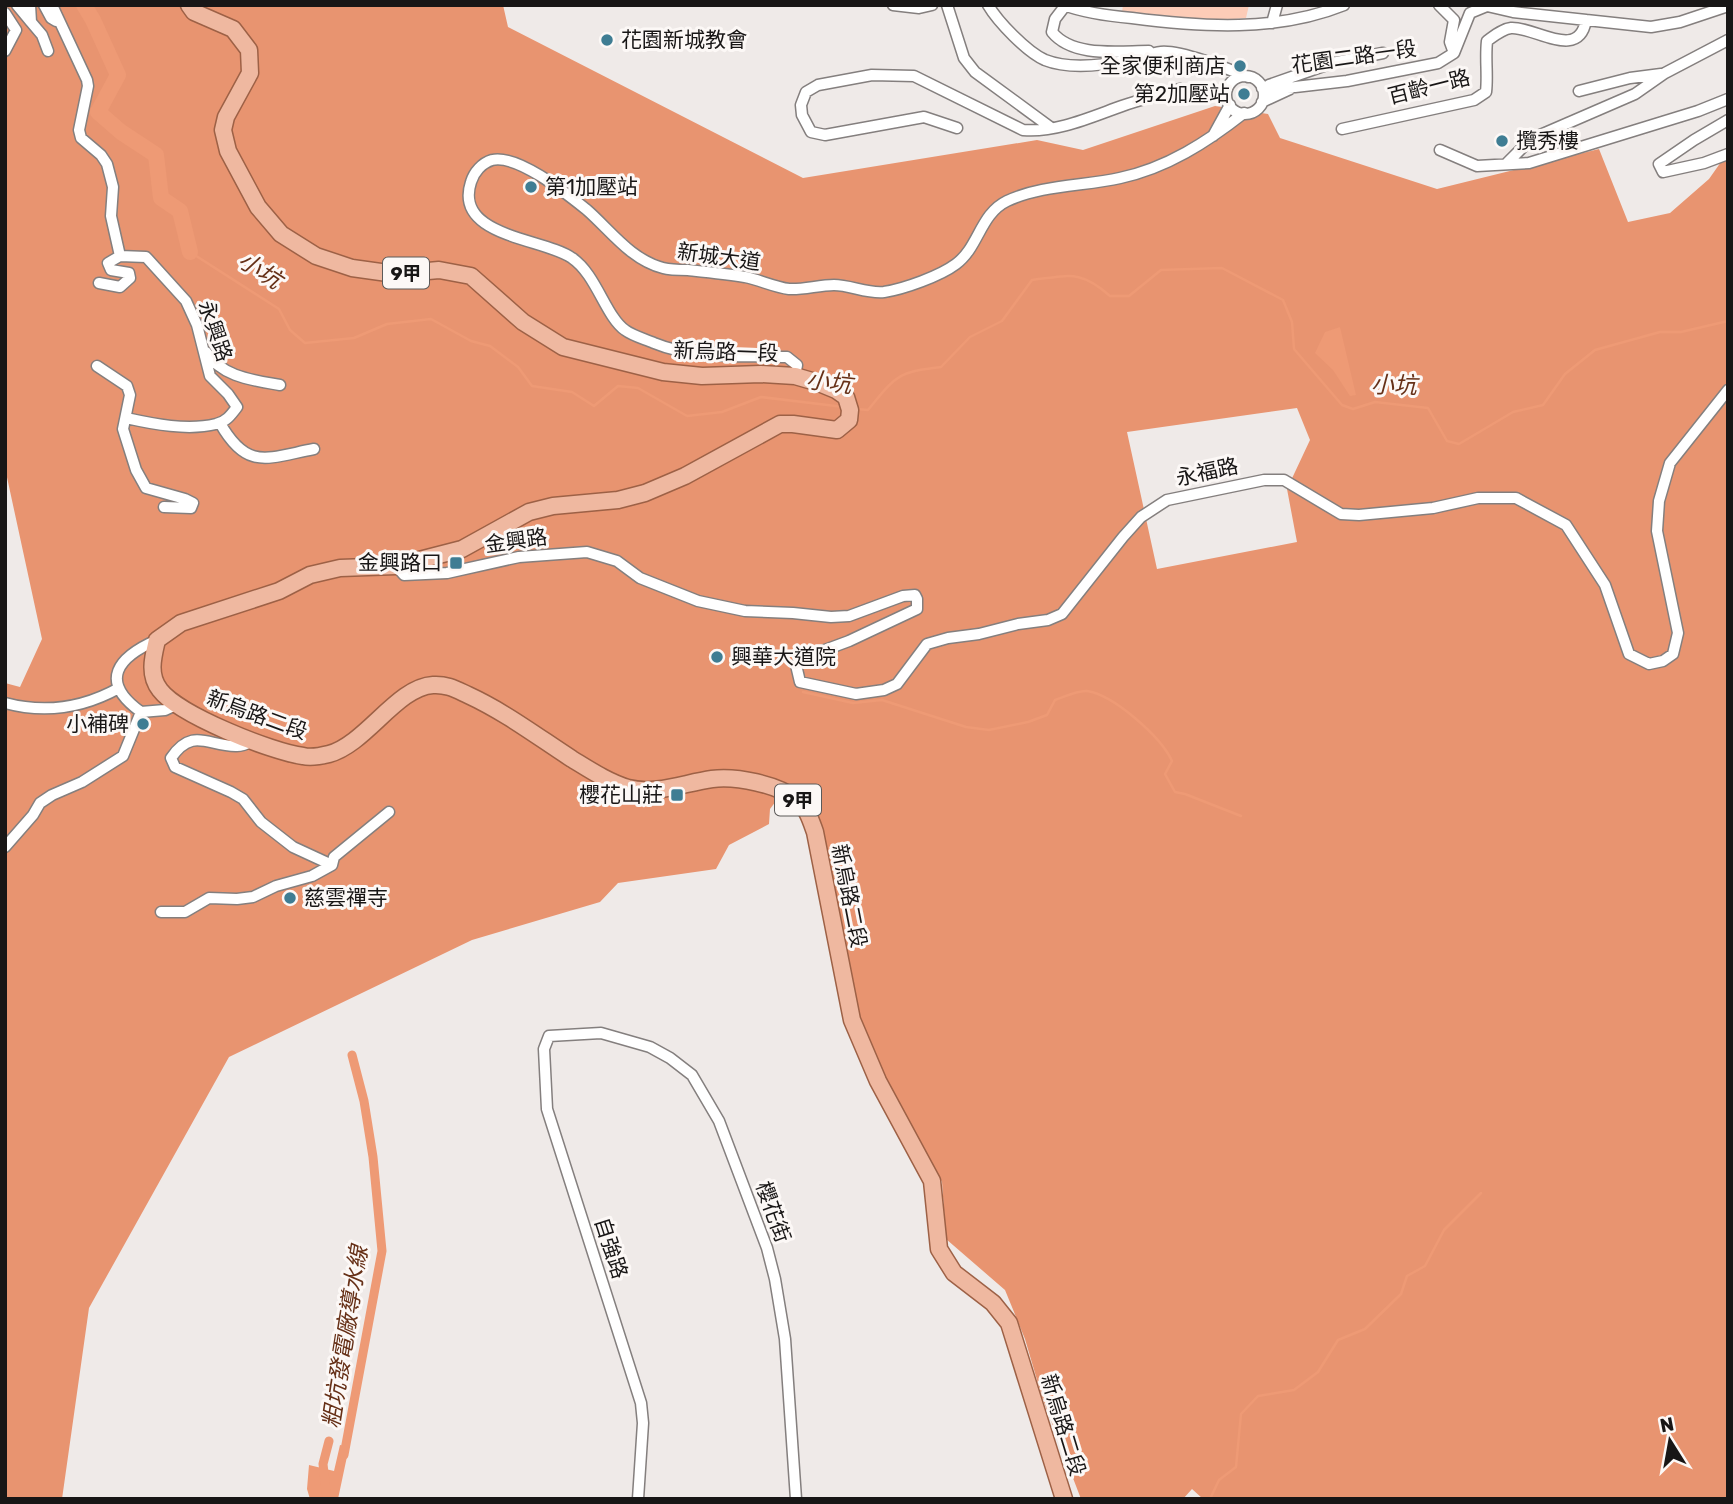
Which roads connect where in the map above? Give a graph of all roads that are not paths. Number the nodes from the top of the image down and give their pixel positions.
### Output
1 (17, 5) edge
2 (30, 5) edge
3 (44, 5) edge
4 (52, 5) edge
5 (189, 5) edge
6 (893, 5) edge
7 (932, 5) edge
8 (947, 5) edge
9 (988, 5) edge
10 (1277, 5) edge
11 (1344, 5) edge
12 (1439, 5) edge
13 (1065, 6) edge
14 (1728, 6) edge
15 (5, 13) edge
16 (1586, 20) junction
17 (32, 22) junction
18 (60, 23) junction
19 (1272, 23) junction
20 (1728, 40) edge
21 (5, 51) edge
22 (48, 51) dead end
23 (1163, 51) junction
24 (1383, 53) dead end
25 (1454, 53) junction
26 (1218, 64) junction
27 (1665, 73) junction
28 (1248, 78) junction
29 (1230, 85) junction
30 (1295, 87) junction
31 (1262, 88) junction
32 (1180, 89) dead end
33 (1579, 91) dead end
34 (1728, 99) edge
35 (1262, 102) junction
36 (1230, 105) junction
37 (1244, 113) junction
38 (1728, 120) edge
39 (1050, 127) junction
40 (957, 128) dead end
41 (1342, 129) dead end
42 (1211, 139) junction
43 (1440, 150) dead end
44 (1728, 154) edge
45 (1507, 163) junction
46 (120, 256) junction
47 (99, 283) dead end
48 (202, 346) junction
49 (97, 366) dead end
50 (795, 376) junction
51 (280, 385) dead end
52 (1728, 390) edge
53 (126, 418) junction
54 (220, 423) junction
55 (314, 449) dead end
56 (164, 507) dead end
57 (396, 566) junction
58 (640, 578) joint
59 (157, 640) junction
60 (119, 688) junction
61 (5, 703) edge
62 (176, 705) junction
63 (141, 712) junction
64 (254, 741) junction
65 (389, 812) dead end
66 (5, 847) edge
67 (332, 865) junction
68 (161, 912) dead end
69 (575, 1034) joint
70 (638, 1499) edge
71 (796, 1499) edge
72 (1064, 1499) edge

1 - 17 street
2 - 17 street
3 - 18 street
4 - 18 street
5 - 50 main road, 新烏路一段 / 9甲
6 - 7 street
8 - 39 street
9 - 23 street
10 - 19 street
11 - 19 street
12 - 25 street
13 - 19 street
13 - 23 street
14 - 16 street
15 - 21 street
16 - 25 street
16 - 41 street, 百齡一路
17 - 22 street
18 - 46 street
20 - 27 street
23 - 26 street
24 - 31 street
25 - 30 street, 花園二路一段
26 - 28 street
26 - 29 street
27 - 33 street
27 - 45 street
28 - 29 street
28 - 31 street
29 - 36 street
30 - 31 street, 花園二路一段
30 - 35 street
31 - 35 street
32 - 39 street
34 - 45 street
35 - 37 street
36 - 37 street
36 - 42 street
37 - 42 street, 新城大道
38 - 44 street
39 - 40 street
42 - 50 street, 新城大道
43 - 45 street
46 - 47 street
46 - 48 street, 永興路
48 - 51 street
48 - 54 street, 永興路
49 - 53 street
50 - 57 main road, 新烏路一段 / 9甲
52 - 58 street, 永福路
53 - 54 street
53 - 56 street
54 - 55 street
57 - 58 street, 金興路
57 - 59 main road, 新烏路一段 / 9甲
59 - 60 street
59 - 62 main road, 新烏路二段 / 9甲
60 - 61 street
60 - 63 street
62 - 63 street
62 - 64 main road, 新烏路二段 / 9甲
63 - 66 street
64 - 67 street
64 - 72 main road, 新烏路二段 / 9甲
65 - 67 street
67 - 68 street
69 - 70 street, 自強路
69 - 71 street, 櫻花街

